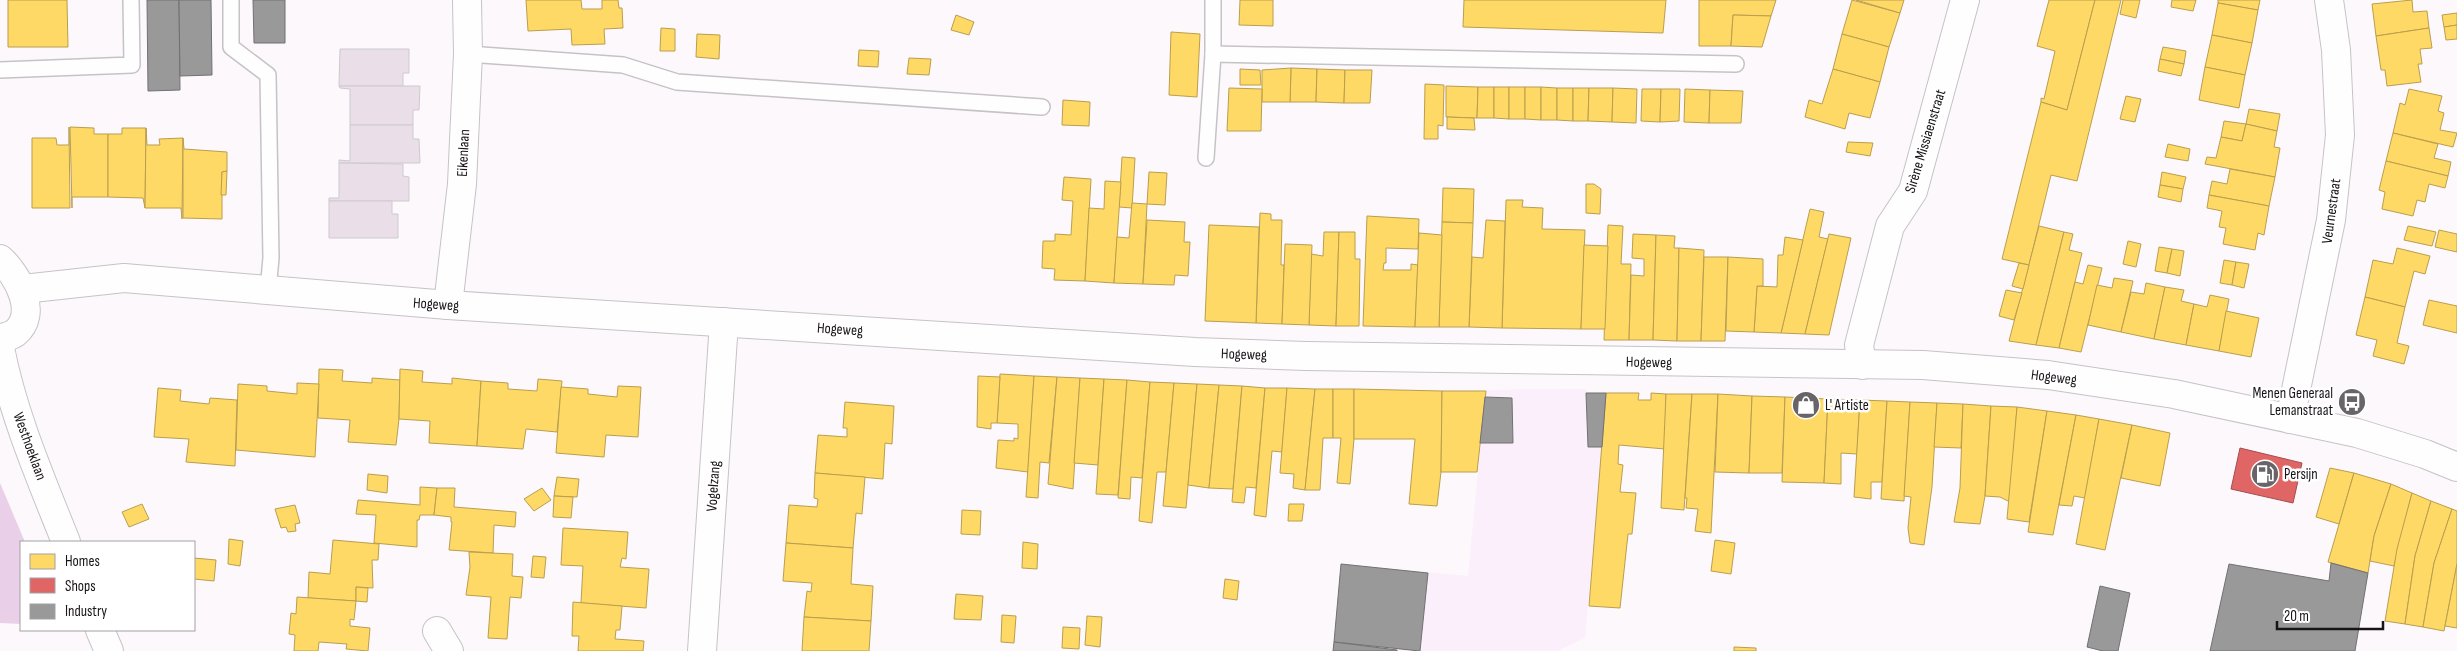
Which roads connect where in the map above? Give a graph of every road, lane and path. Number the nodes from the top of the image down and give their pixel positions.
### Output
1 (131, 0) edge
2 (231, 0) edge
3 (467, 0) edge
4 (1213, 0) edge
5 (1965, 0) edge
6 (2329, 0) edge
7 (468, 54) junction
8 (1213, 54) junction
9 (1736, 64) dead end
10 (0, 70) edge
11 (1042, 107) dead end
12 (1206, 158) dead end
13 (0, 259) edge
14 (24, 289) junction
15 (268, 290) junction
16 (448, 305) junction
17 (724, 322) junction
18 (0, 339) edge
19 (0, 348) edge
20 (1862, 365) junction
21 (2290, 419) junction
22 (2457, 467) edge
23 (66, 541) edge
24 (100, 631) edge
25 (109, 651) edge
26 (702, 651) edge

1 - 10 lane
2 - 15 lane
3 - 7 street, Eikenlaan
4 - 8 lane
5 - 20 street, Sirène Missiaenstraat
6 - 21 street, Veurnestraat
7 - 11 lane
7 - 16 street, Eikenlaan
8 - 9 lane
8 - 12 lane
13 - 14 street
14 - 15 street, Hogeweg
14 - 18 street
15 - 16 street, Hogeweg
16 - 17 street, Hogeweg
17 - 20 street, Hogeweg
17 - 26 street, Vogelzang
19 - 23 street, Westhoeklaan
20 - 21 street, Hogeweg
21 - 22 street, Hogeweg
24 - 25 street

